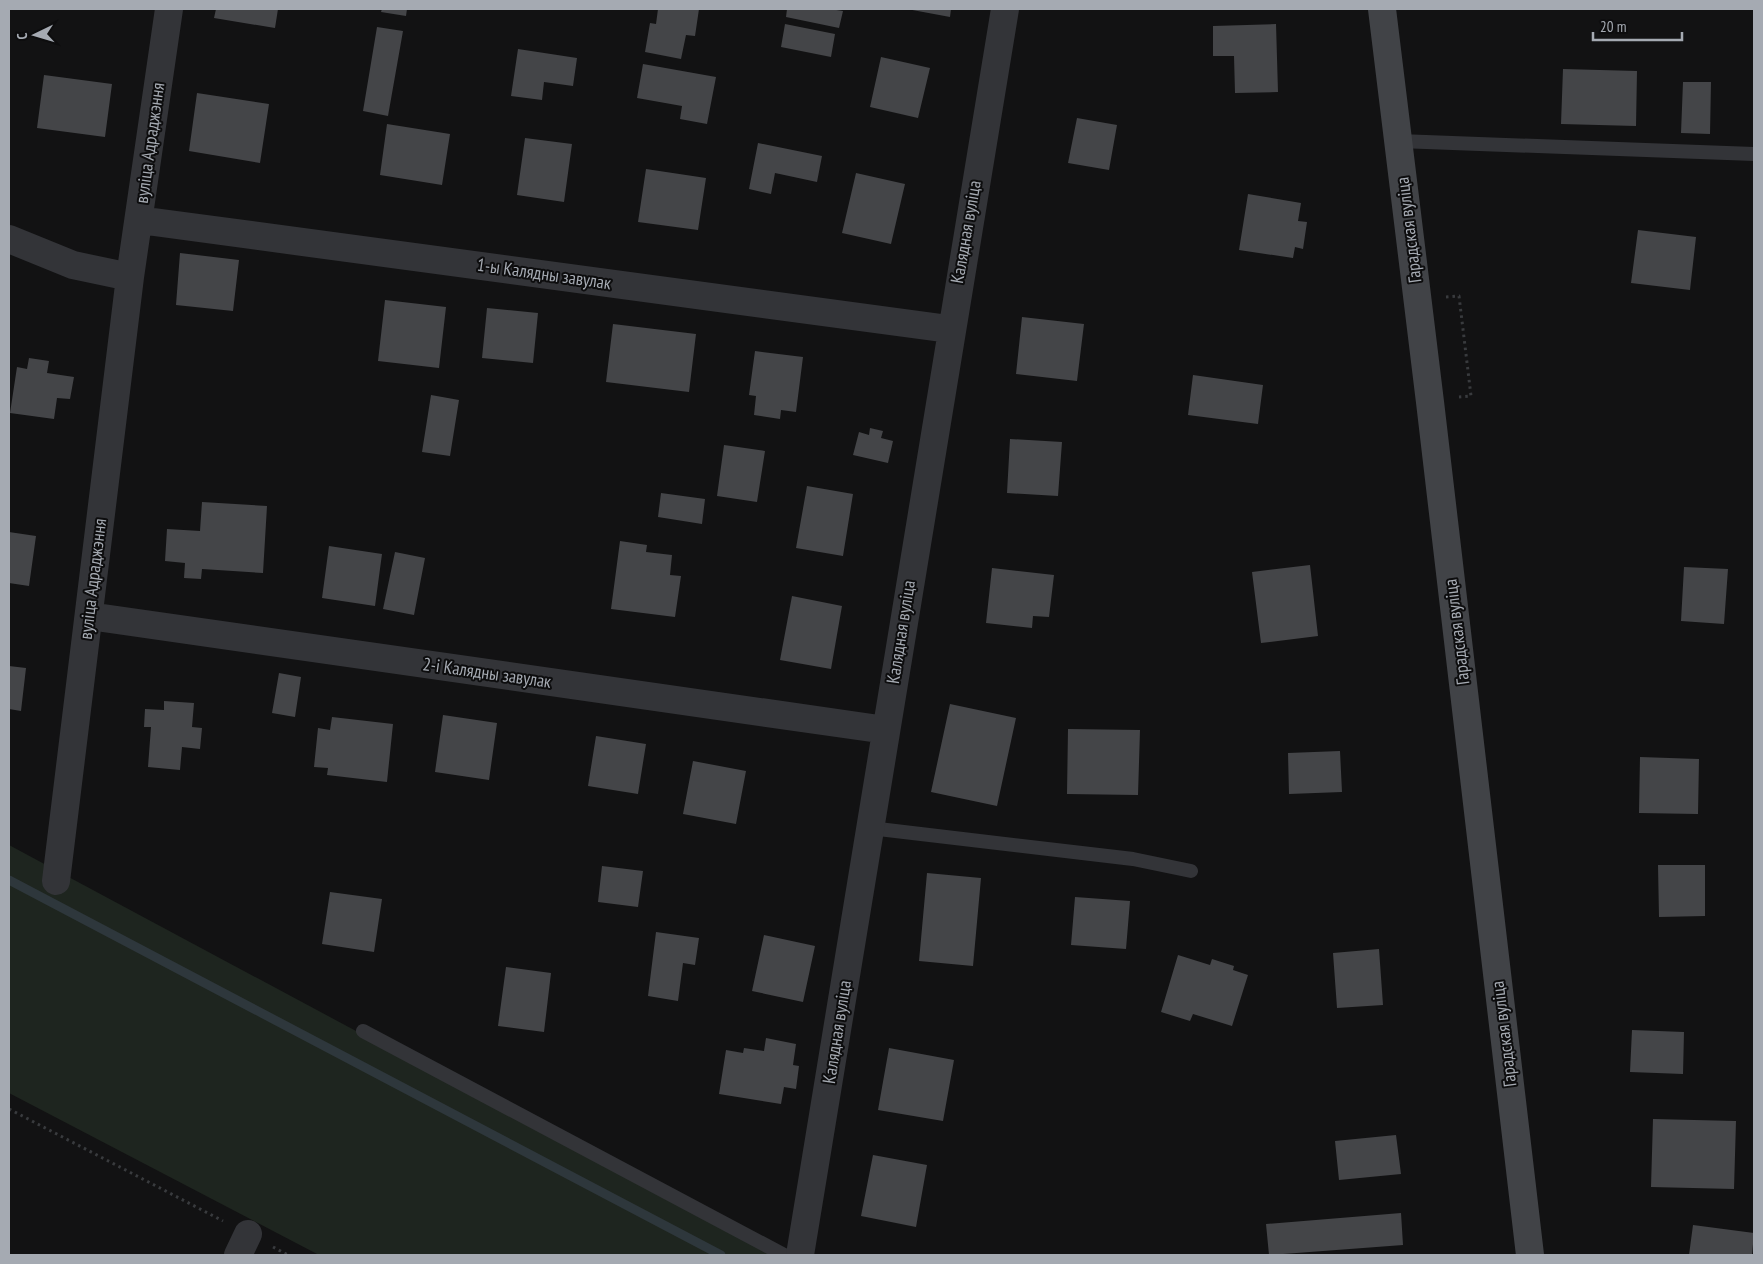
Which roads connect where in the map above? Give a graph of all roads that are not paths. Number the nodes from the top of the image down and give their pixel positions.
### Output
1 (169, 9) edge
2 (1004, 9) edge
3 (1382, 9) edge
4 (1399, 142) junction
5 (1754, 154) edge
6 (139, 220) junction
7 (9, 239) edge
8 (130, 277) junction
9 (949, 329) junction
10 (89, 616) junction
11 (886, 730) junction
12 (870, 828) junction
13 (1191, 871) dead end
14 (56, 881) dead end
15 (363, 1031) dead end
16 (784, 1255) edge
17 (800, 1255) edge
18 (1530, 1255) edge

1 - 6 street, вуліца Адраджэння
2 - 9 street, Калядная вуліца
3 - 4 main road, Гарадская вуліца
4 - 5 lane
4 - 18 main road, Гарадская вуліца
6 - 8 street, вуліца Адраджэння
6 - 9 street, 1-ы Калядны завулак
7 - 8 street
8 - 10 street, вуліца Адраджэння
9 - 11 street, Калядная вуліца
10 - 11 street, 2-і Калядны завулак
10 - 14 street, вуліца Адраджэння
11 - 12 street, Калядная вуліца
12 - 13 lane
12 - 17 street, Калядная вуліца
15 - 16 lane

